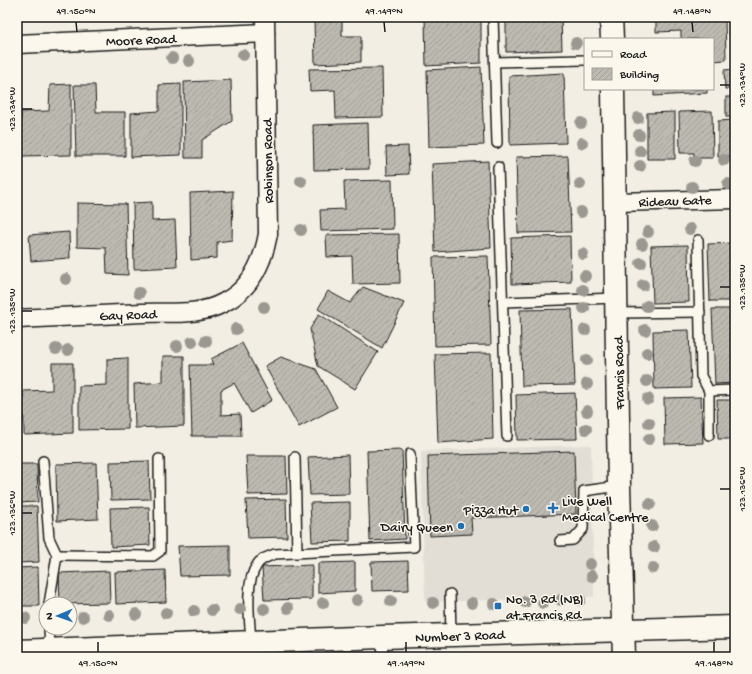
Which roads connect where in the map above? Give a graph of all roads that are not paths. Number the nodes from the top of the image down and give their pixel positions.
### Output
1 (493, 17) edge
2 (611, 17) edge
3 (265, 25) edge
4 (612, 38) edge
5 (17, 44) edge
6 (584, 60) edge
7 (495, 62) junction
8 (613, 90) edge
9 (497, 143) dead end
10 (498, 167) dead end
11 (735, 199) edge
12 (616, 202) junction
13 (698, 240) dead end
14 (235, 295) joint
15 (503, 302) junction
16 (617, 305) junction
17 (700, 312) junction
18 (17, 319) edge
19 (735, 390) edge
20 (709, 391) junction
21 (507, 436) dead end
22 (709, 436) dead end
23 (410, 454) dead end
24 (295, 457) dead end
25 (159, 459) dead end
26 (43, 461) dead end
27 (619, 486) junction
28 (560, 541) dead end
29 (297, 553) junction
30 (56, 555) junction
31 (450, 594) dead end
32 (50, 596) edge
33 (735, 627) edge
34 (623, 630) junction
35 (451, 635) junction
36 (49, 636) edge
37 (251, 642) junction
38 (383, 647) edge
39 (17, 651) edge
40 (50, 651) junction
41 (624, 657) edge

1 - 7 lane
2 - 4 main road
3 - 5 street, Moore Road
3 - 14 street, Robinson Road
6 - 7 lane
7 - 9 lane
8 - 12 main road, Francis Road
10 - 15 lane
11 - 12 street, Rideau Gate
12 - 16 main road, Francis Road
13 - 17 lane
14 - 18 street, Gay Road
15 - 16 lane
15 - 21 lane
16 - 17 lane
16 - 27 main road, Francis Road
17 - 20 lane
19 - 20 lane
20 - 22 lane
23 - 29 lane
24 - 29 lane
25 - 30 lane
26 - 30 lane
27 - 28 lane
27 - 34 main road, Francis Road
29 - 37 lane
30 - 32 lane
31 - 35 lane
33 - 34 main road, Number 3 Road
34 - 35 main road, Number 3 Road
34 - 41 main road, Francis Road
35 - 38 main road, Number 3 Road
36 - 40 lane
37 - 38 main road, Number 3 Road
37 - 40 main road, Number 3 Road
39 - 40 main road, Number 3 Road

